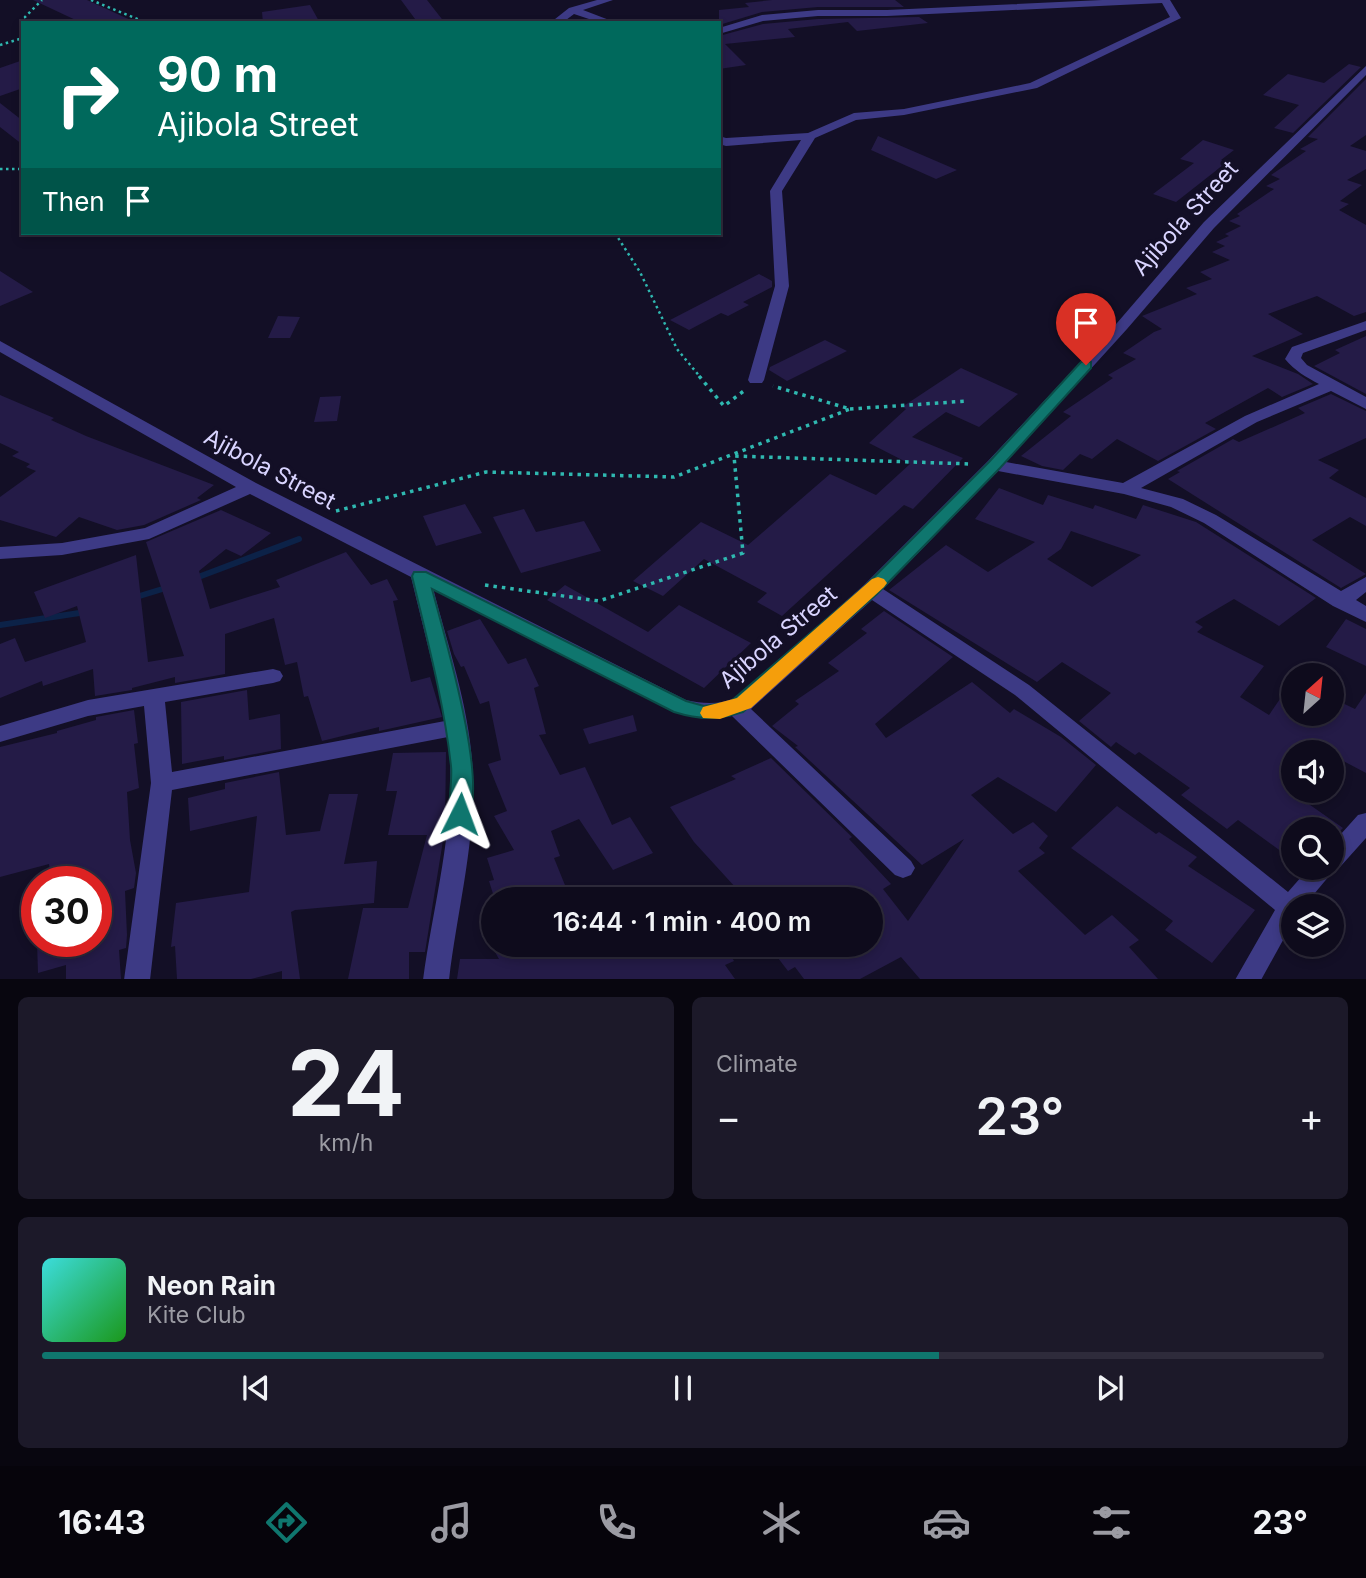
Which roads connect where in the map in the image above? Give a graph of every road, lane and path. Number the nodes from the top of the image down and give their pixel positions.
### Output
1 (42, 0) edge
2 (92, 0) edge
3 (608, 0) edge
4 (1165, 0) edge
5 (573, 10) junction
6 (28, 21) edge
7 (142, 21) edge
8 (558, 21) edge
9 (606, 21) edge
10 (721, 30) edge
11 (21, 39) edge
12 (0, 45) edge
13 (1366, 69) edge
14 (810, 136) junction
15 (721, 141) edge
16 (0, 169) edge
17 (21, 169) edge
18 (616, 235) edge
19 (1366, 325) edge
20 (0, 346) edge
21 (756, 380) junction
22 (1331, 384) junction
23 (968, 401) dead end
24 (1366, 404) edge
25 (850, 409) junction
26 (734, 456) junction
27 (994, 465) junction
28 (250, 488) junction
29 (1125, 489) junction
30 (312, 520) junction
31 (0, 552) edge
32 (420, 576) junction
33 (1366, 583) edge
34 (475, 584) dead end
35 (871, 590) junction
36 (1339, 601) junction
37 (1366, 615) edge
38 (273, 676) dead end
39 (154, 697) junction
40 (737, 707) junction
41 (457, 727) junction
42 (0, 734) edge
43 (162, 783) junction
44 (1366, 822) edge
45 (1344, 847) edge
46 (903, 867) dead end
47 (1313, 880) edge
48 (1301, 894) edge
49 (1281, 900) edge
50 (1281, 921) edge
51 (136, 979) edge
52 (436, 979) edge
53 (1247, 979) edge

1 - 6 path
2 - 7 path
3 - 5 street
4 - 10 street
4 - 14 street
5 - 8 street
5 - 9 street
11 - 12 path
13 - 27 street, Ajibola Street
14 - 15 street
14 - 21 street
16 - 17 path
18 - 21 path
19 - 22 street
20 - 28 street, Ajibola Street
21 - 25 path
22 - 24 street
22 - 29 street
23 - 25 path
25 - 26 path
26 - 27 path
26 - 30 path
26 - 34 path
27 - 29 street
27 - 35 street, Ajibola Street
28 - 30 street, Ajibola Street
28 - 31 street
29 - 36 street
30 - 32 street, Ajibola Street
32 - 40 street, Ajibola Street
32 - 41 street
33 - 36 street
35 - 40 street, Ajibola Street
35 - 49 street
36 - 37 street
38 - 39 street
39 - 42 street
39 - 43 street
40 - 46 street
41 - 43 street
41 - 52 street
43 - 51 street
44 - 45 street
47 - 48 street
50 - 53 street

